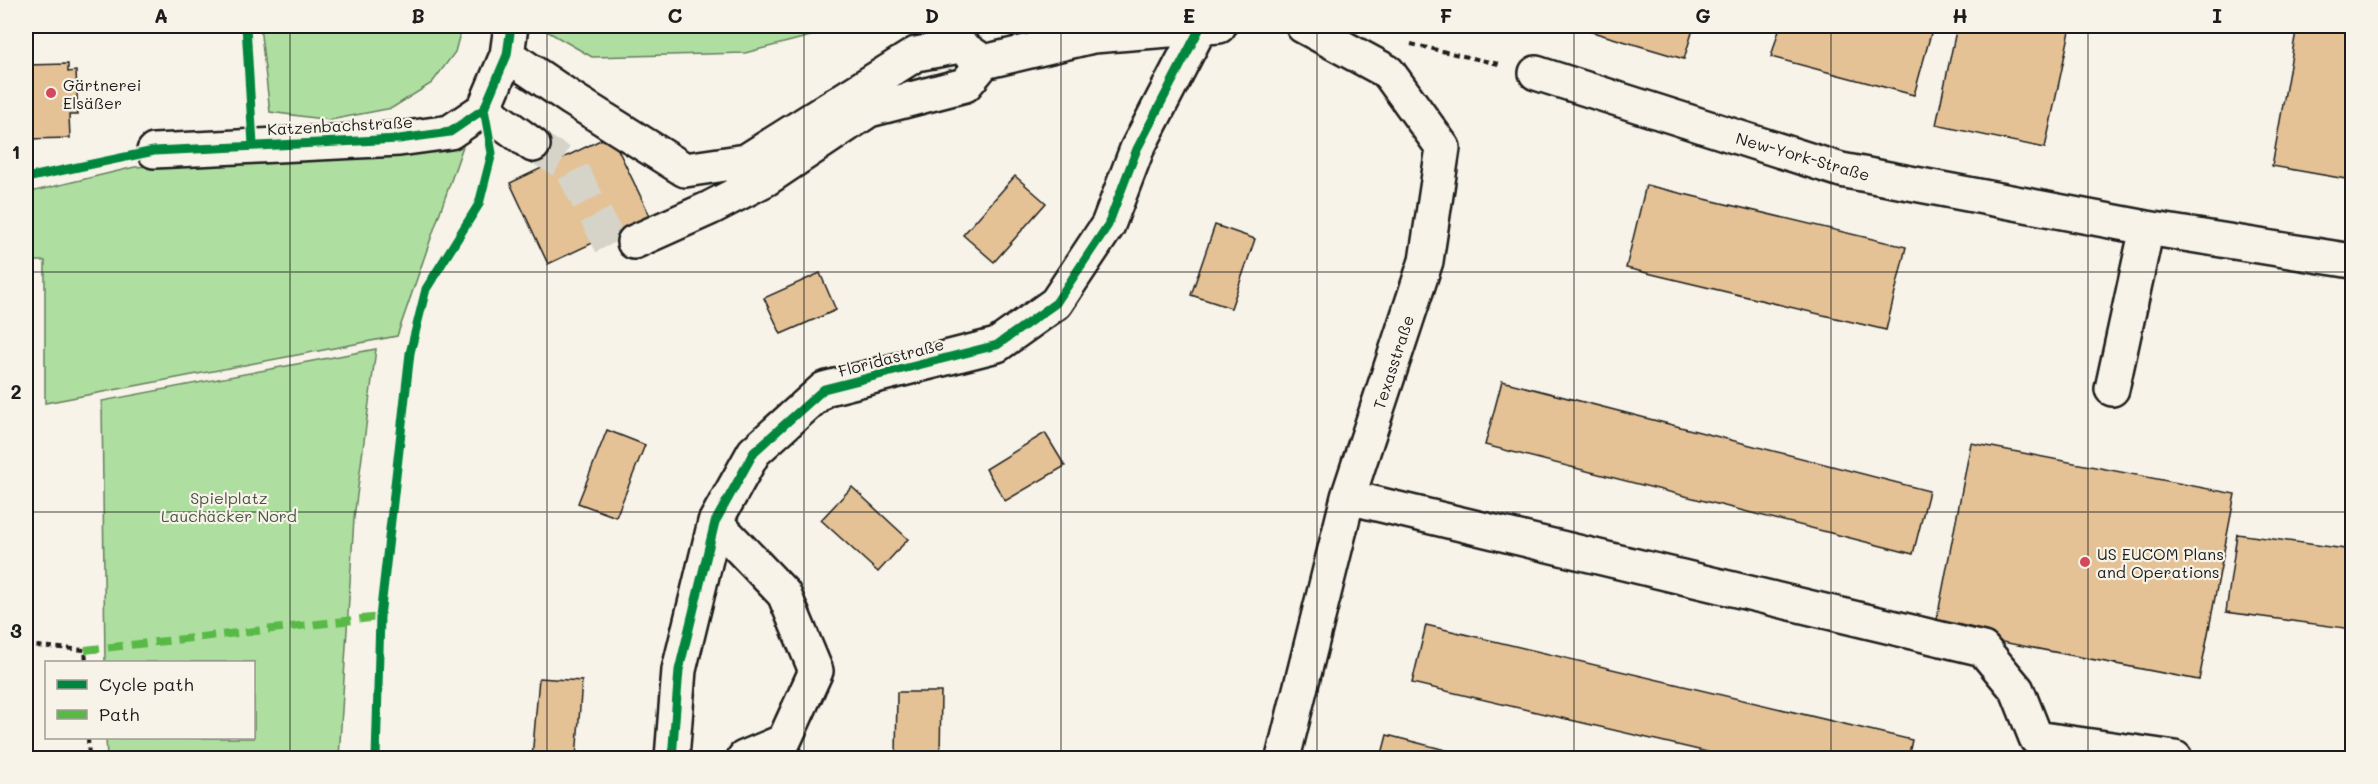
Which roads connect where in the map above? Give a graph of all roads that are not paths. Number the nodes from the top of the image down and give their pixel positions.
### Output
1 (1303, 26) edge
2 (1209, 27) edge
3 (509, 40) edge
4 (984, 62) junction
5 (1536, 73) road end
6 (484, 109) junction
7 (533, 145) tunnel mouth
8 (154, 151) dead end
9 (2147, 228) junction
10 (634, 242) tunnel mouth
11 (2352, 261) edge
12 (2112, 388) dead end
13 (1348, 497) junction
14 (715, 522) junction
15 (2036, 748) edge
16 (672, 759) edge
17 (744, 759) edge
18 (1282, 759) edge
19 (2175, 759) edge

1 - 13 street, Texasstraße
2 - 4 street
2 - 14 street, Floridastraße
3 - 4 street
3 - 6 street
4 - 10 street
5 - 9 street, New-York-Straße
6 - 7 street
6 - 8 street, Katzenbachstraße
9 - 11 street, New-York-Straße
9 - 12 street
13 - 15 street
13 - 18 street, Texasstraße
14 - 16 street, Floridastraße
14 - 17 street
15 - 19 street

